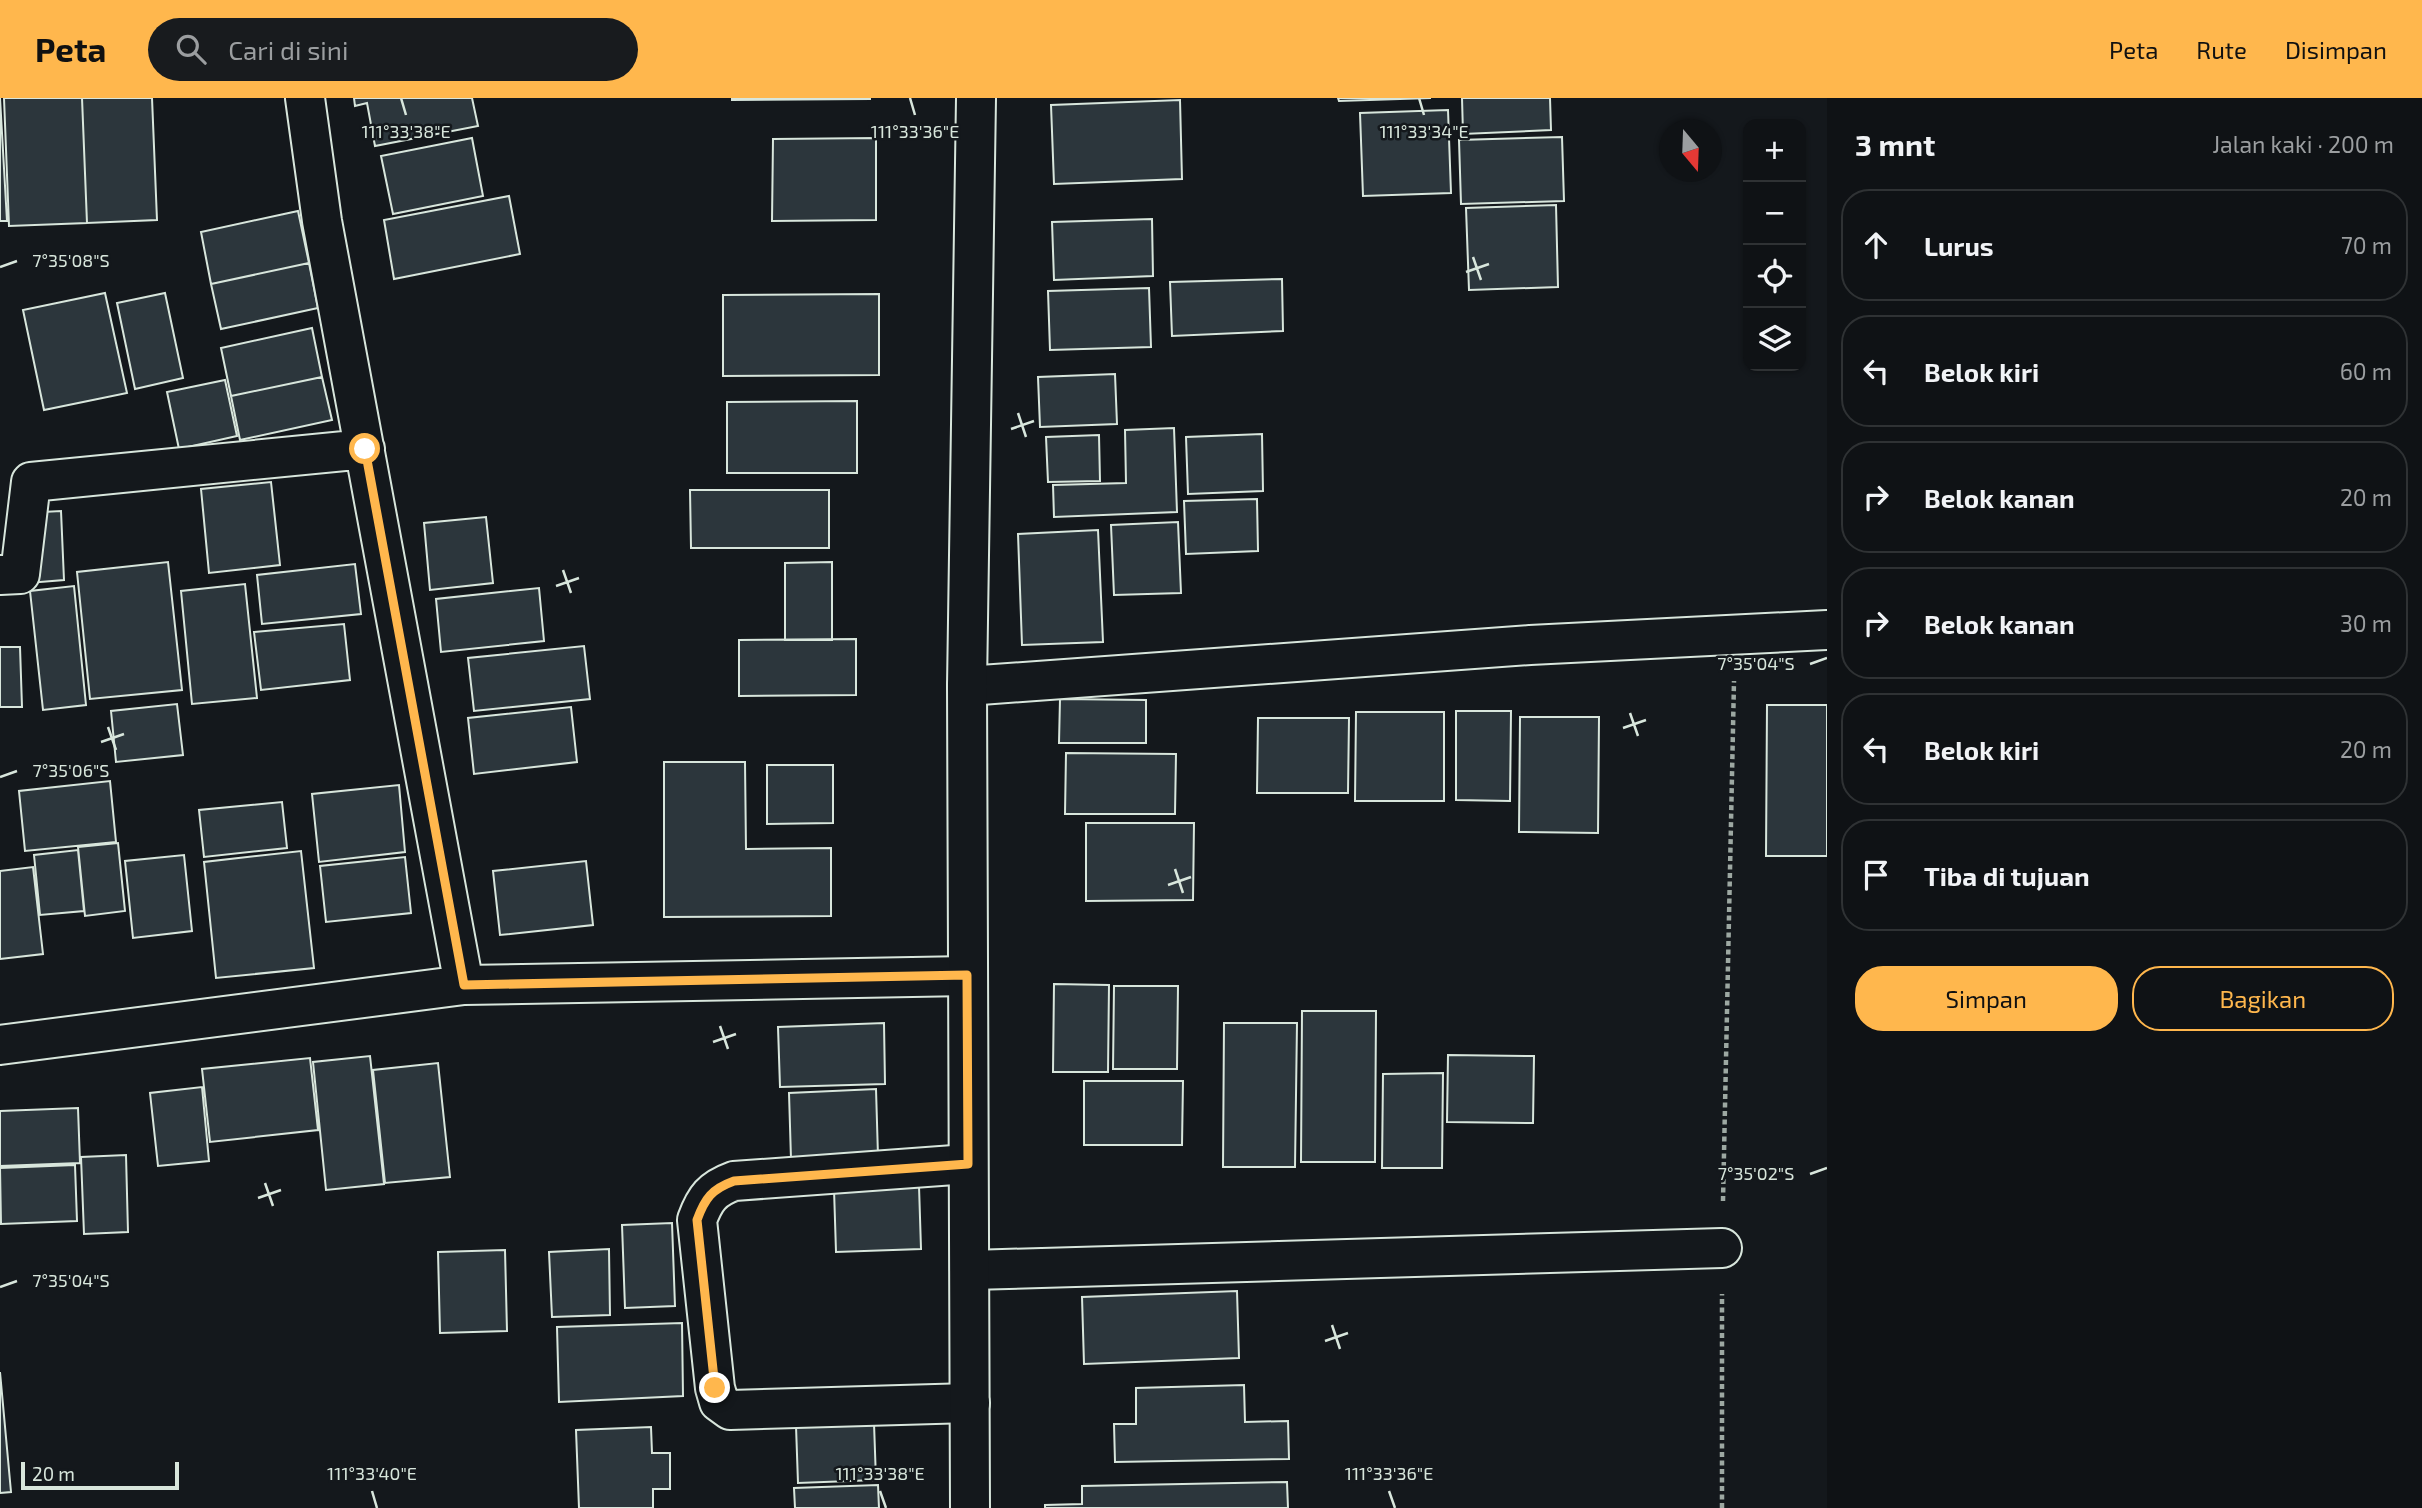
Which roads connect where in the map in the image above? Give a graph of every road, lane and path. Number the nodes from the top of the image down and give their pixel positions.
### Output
1 (305, 98) edge
2 (976, 98) edge
3 (365, 449) junction
4 (0, 575) edge
5 (1827, 630) edge
6 (1735, 635) junction
7 (967, 686) junction
8 (967, 975) junction
9 (464, 985) junction
10 (0, 1045) edge
11 (968, 1164) junction
12 (1723, 1248) junction
13 (971, 1270) junction
14 (970, 1403) junction
15 (970, 1508) edge
16 (1722, 1508) edge

1 - 3 street
2 - 7 street
3 - 4 street
3 - 9 street
5 - 6 street
6 - 7 street
6 - 12 path
7 - 8 street
8 - 9 street
8 - 11 street
9 - 10 street
11 - 13 street
11 - 14 street
12 - 13 street
12 - 16 path
13 - 14 street
14 - 15 street

